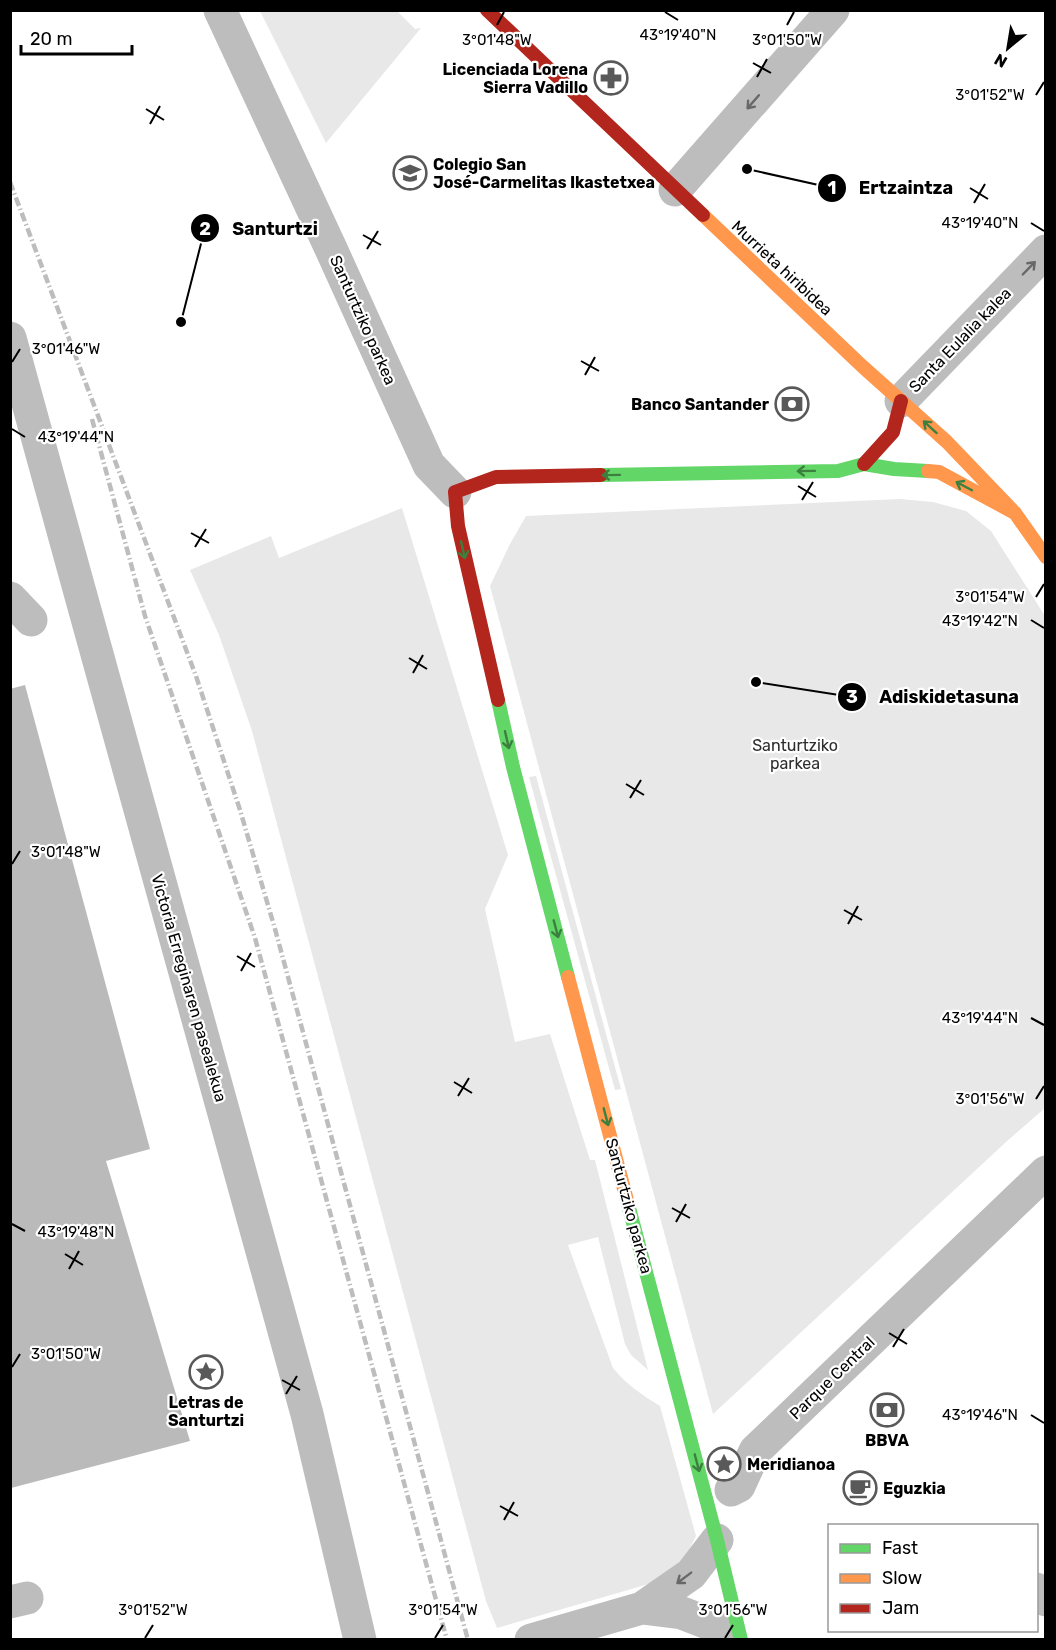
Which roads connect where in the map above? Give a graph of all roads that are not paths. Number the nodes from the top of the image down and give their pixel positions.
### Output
1 (220, 10) edge
2 (487, 10) edge
3 (833, 10) edge
4 (675, 190) junction
5 (1046, 251) edge
6 (10, 338) edge
7 (901, 401) junction
8 (864, 464) junction
9 (455, 492) junction
10 (1016, 513) junction
11 (1046, 557) edge
12 (1046, 1172) edge
13 (731, 1490) dead end
14 (717, 1540) junction
15 (642, 1608) junction
16 (360, 1640) edge
17 (531, 1640) edge
18 (729, 1640) edge
19 (741, 1640) edge

1 - 9 street, Santurtziko parkea
2 - 4 street, Murrieta hiribidea
3 -> 4 street
4 - 7 street, Murrieta hiribidea
7 -> 5 street, Santa Eulalia kalea
6 - 16 street, Victoria Erreginaren pasealekua
7 - 8 street, Santa Eulalia kalea
10 -> 7 street, Murrieta hiribidea
8 -> 9 street
10 -> 8 street
9 -> 14 street, Santurtziko parkea
10 - 11 street, Murrieta hiribidea
12 - 13 street, Parque Central
14 -> 15 street
14 - 19 street, Santurtziko parkea
15 - 17 street
15 - 18 street

